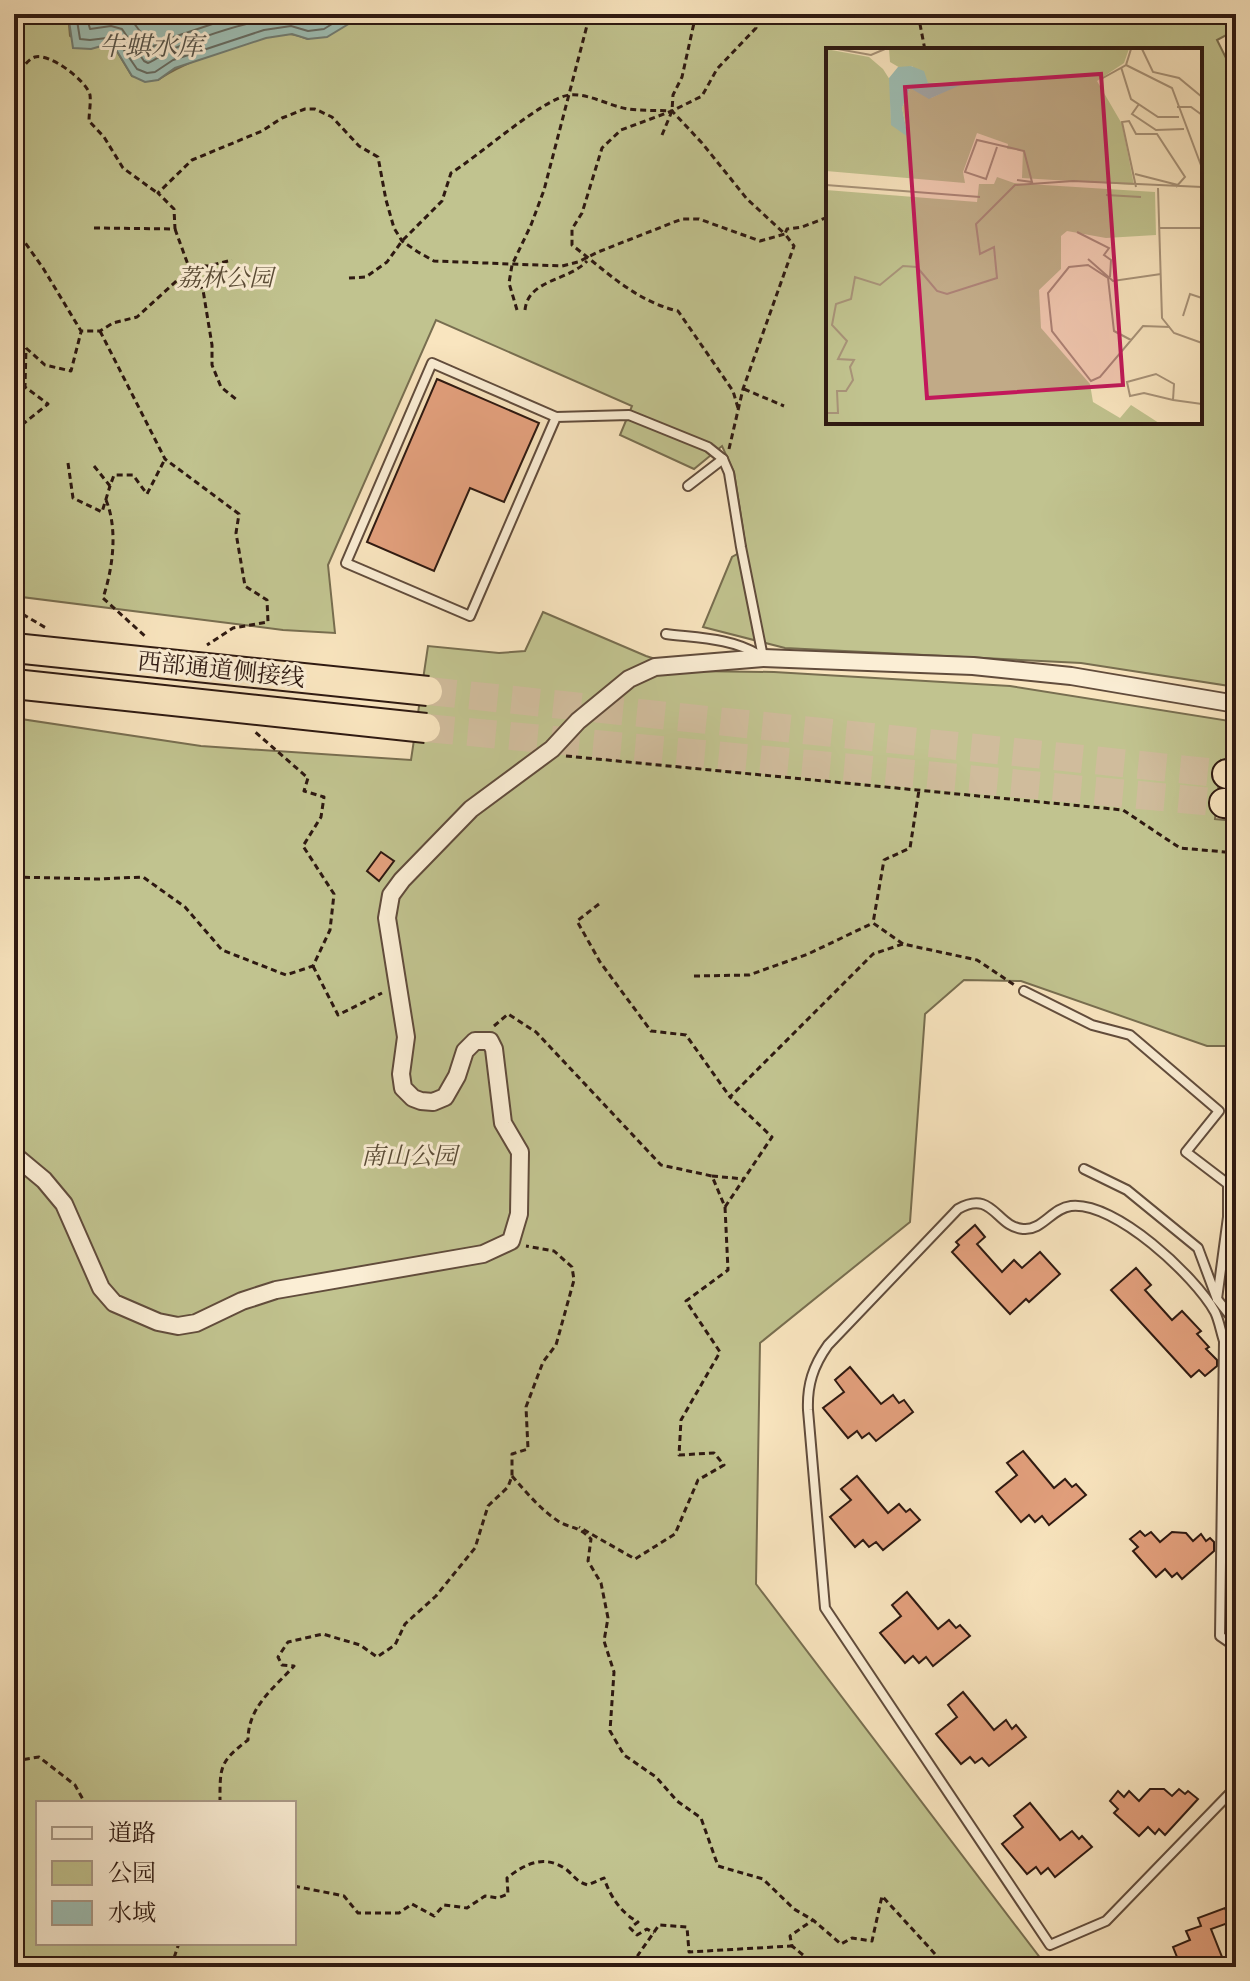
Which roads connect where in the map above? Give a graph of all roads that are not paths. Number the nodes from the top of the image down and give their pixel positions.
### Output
1 (556, 417) junction
2 (723, 459) junction
3 (688, 486) dead end
4 (666, 634) dead end
5 (14, 648) edge
6 (763, 658) junction
7 (14, 684) edge
8 (428, 691) tunnel mouth
9 (1236, 704) edge
10 (426, 728) tunnel mouth
11 (1024, 991) road end
12 (14, 1155) edge
13 (1084, 1169) dead end
14 (1217, 1299) junction
15 (1236, 1318) edge
16 (1236, 1647) edge
17 (1236, 1787) edge

1 - 1 lane
1 - 2 lane
2 - 3 lane
2 - 6 lane
4 - 6 lane
5 - 8 highway, 西部通道侧接线, bridge
6 - 9 street
6 - 12 street
7 - 10 highway, 西部通道侧接线, bridge
11 - 14 lane
13 - 14 lane
14 - 15 lane
16 - 17 lane

